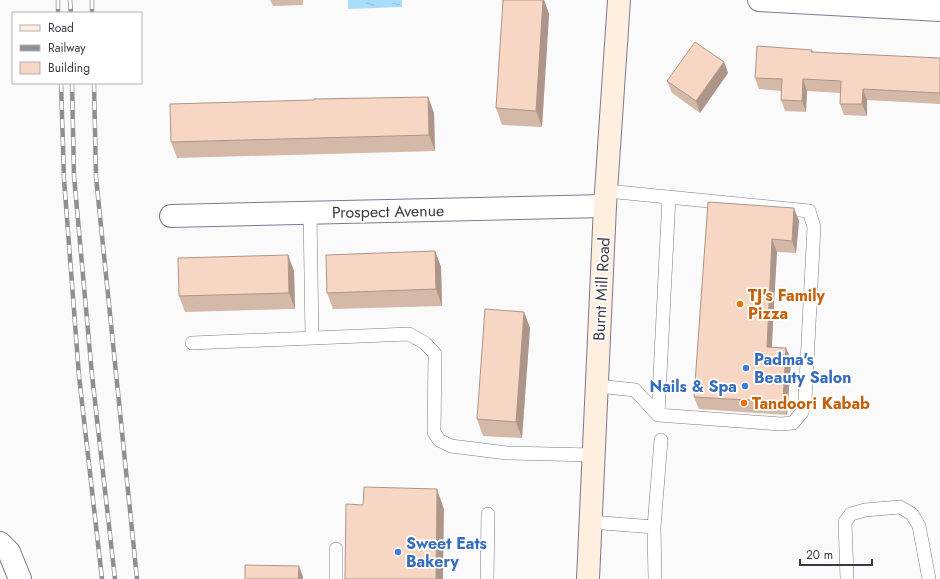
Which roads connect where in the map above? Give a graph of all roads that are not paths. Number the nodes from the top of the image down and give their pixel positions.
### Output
1 (619, 0) edge
2 (759, 0) edge
3 (940, 10) edge
4 (669, 197) junction
5 (606, 199) junction
6 (310, 212) junction
7 (171, 216) dead end
8 (312, 337) junction
9 (192, 343) dead end
10 (597, 386) junction
11 (658, 415) junction
12 (661, 440) dead end
13 (594, 455) junction
14 (488, 514) dead end
15 (590, 522) junction
16 (654, 527) junction
17 (0, 544) edge
18 (336, 549) dead end
19 (20, 579) edge
20 (336, 579) edge
21 (487, 579) edge
22 (588, 579) edge
23 (655, 579) edge
24 (847, 579) edge
25 (929, 579) edge

1 - 5 main road, Burnt Mill Road
2 - 3 street
4 - 5 lane
4 - 11 lane
4 - 11 lane
5 - 6 street, Prospect Avenue
5 - 10 main road, Burnt Mill Road
6 - 7 street, Prospect Avenue
6 - 8 lane
8 - 9 lane
8 - 13 lane
10 - 11 lane
10 - 13 main road, Burnt Mill Road
12 - 16 lane
13 - 15 main road, Burnt Mill Road
14 - 21 lane
15 - 16 lane
15 - 22 main road, Burnt Mill Road
16 - 23 lane
17 - 19 street
18 - 20 lane
24 - 25 lane

